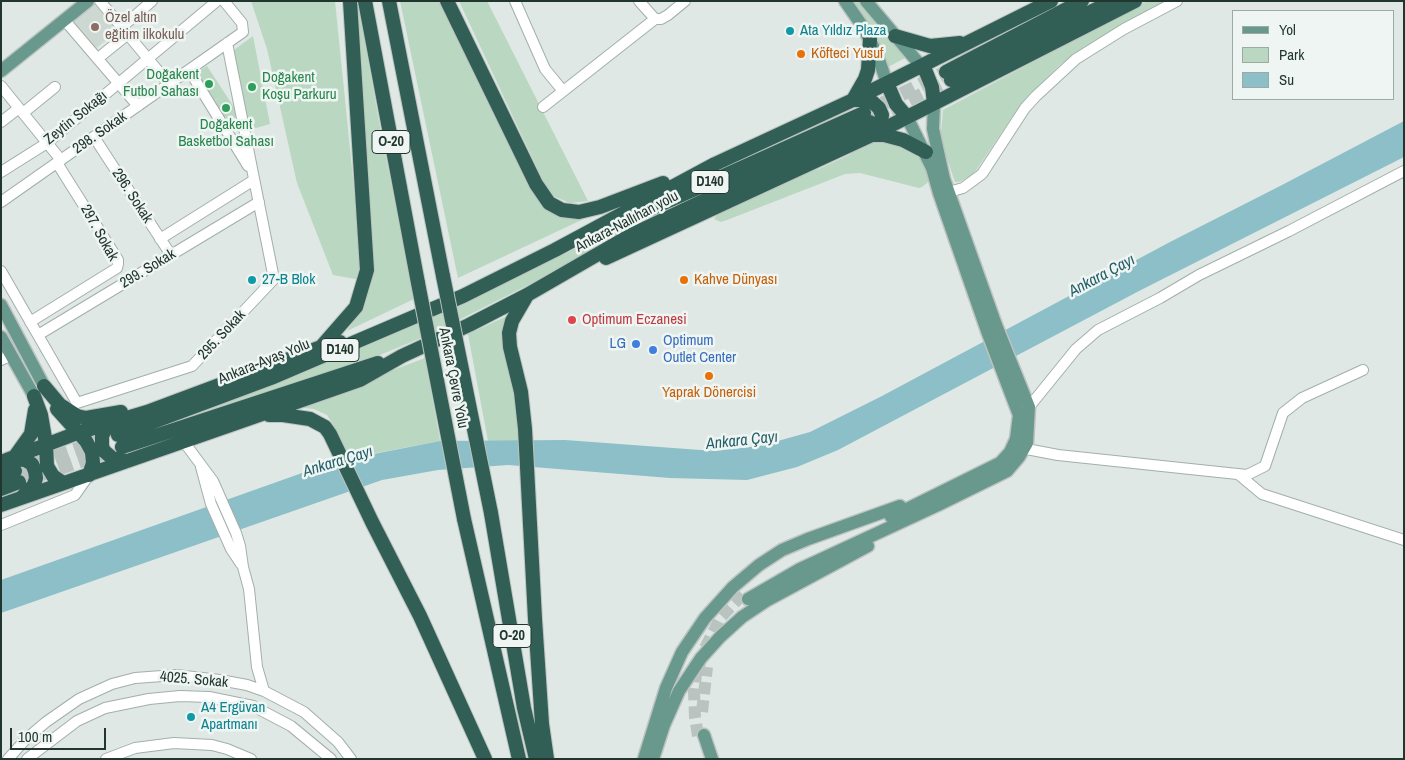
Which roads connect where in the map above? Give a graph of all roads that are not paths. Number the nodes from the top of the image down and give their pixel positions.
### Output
1 (78, 1) edge
2 (88, 1) edge
3 (100, 1) edge
4 (152, 1) edge
5 (217, 1) edge
6 (224, 1) edge
7 (350, 1) edge
8 (365, 1) edge
9 (389, 1) edge
10 (447, 1) edge
11 (515, 1) edge
12 (640, 1) edge
13 (685, 1) edge
14 (844, 1) edge
15 (866, 1) edge
16 (1051, 1) edge
17 (1082, 1) edge
18 (1113, 1) edge
19 (1135, 1) edge
20 (1177, 1) edge
21 (655, 19) junction
22 (68, 23) dead end
23 (125, 30) junction
24 (895, 36) junction
25 (870, 40) junction
26 (970, 41) junction
27 (227, 43) junction
28 (102, 55) dead end
29 (148, 59) junction
30 (1, 62) edge
31 (921, 66) junction
32 (189, 70) junction
33 (1, 71) edge
34 (119, 83) junction
35 (887, 83) junction
36 (169, 84) junction
37 (1, 86) edge
38 (55, 86) dead end
39 (563, 91) junction
40 (852, 100) junction
41 (934, 103) junction
42 (138, 106) junction
43 (543, 107) dead end
44 (21, 111) junction
45 (907, 117) junction
46 (1, 122) edge
47 (868, 123) junction
48 (94, 137) junction
49 (47, 143) junction
50 (926, 152) junction
51 (59, 162) junction
52 (716, 164) junction
53 (1404, 171) edge
54 (1, 172) edge
55 (254, 177) junction
56 (944, 192) junction
57 (1, 202) edge
58 (258, 202) junction
59 (160, 239) junction
60 (555, 250) junction
61 (170, 255) junction
62 (1, 271) edge
63 (527, 295) junction
64 (1, 305) edge
65 (30, 322) junction
66 (396, 326) junction
67 (38, 335) junction
68 (1, 337) edge
69 (321, 347) junction
70 (402, 356) junction
71 (6, 358) edge
72 (1363, 370) dead end
73 (1009, 372) junction
74 (44, 386) junction
75 (34, 396) junction
76 (1029, 407) junction
77 (147, 412) junction
78 (258, 416) junction
79 (118, 420) junction
80 (77, 433) junction
81 (184, 442) junction
82 (46, 444) junction
83 (1018, 448) junction
84 (132, 460) junction
85 (200, 463) junction
86 (12, 466) edge
87 (1238, 474) junction
88 (89, 475) junction
89 (1, 476) edge
90 (64, 483) junction
91 (1, 490) edge
92 (952, 492) junction
93 (71, 497) junction
94 (20, 498) junction
95 (1, 505) edge
96 (1, 525) edge
97 (1404, 540) edge
98 (243, 567) junction
99 (745, 596) tunnel mouth
100 (264, 690) junction
101 (301, 710) junction
102 (291, 726) junction
103 (8, 759) edge
104 (27, 759) edge
105 (106, 759) edge
106 (251, 759) edge
107 (331, 759) edge
108 (351, 759) edge
109 (485, 759) edge
110 (519, 759) edge
111 (536, 759) edge
112 (547, 759) edge
113 (644, 759) edge
114 (653, 759) edge
115 (705, 759) edge
116 (712, 759) edge

1 - 30 main road
2 - 33 main road
3 - 23 street
4 - 23 street
5 - 29 street, Zeytin Sokağı
6 - 27 street, 298. Sokak
7 - 69 highway
8 - 110 highway, Ankara Çevre Yolu / O-20, bridge
9 - 111 highway, Ankara Çevre Yolu / O-20, bridge
10 - 52 highway
11 - 39 street
12 - 21 street
13 - 21 street
14 - 25 main road
15 - 24 main road
16 - 26 highway
17 - 18 highway
19 - 41 highway
20 - 56 street
21 - 39 street
22 - 34 street
23 - 28 street
23 - 29 street
24 - 26 highway
24 - 31 main road
25 - 35 main road
25 - 40 highway
26 - 31 highway
27 - 32 street, 298. Sokak
27 - 55 street, 295. Sokak
29 - 34 street, Zeytin Sokağı
29 - 36 street
31 - 35 highway
31 - 41 highway
32 - 36 street, 298. Sokak
32 - 55 street
34 - 42 street
34 - 49 street, Zeytin Sokağı
35 - 40 highway
35 - 45 highway
36 - 42 street, 298. Sokak
37 - 44 street
38 - 44 street
39 - 43 street
40 - 47 highway
40 - 52 highway
41 - 45 highway
41 - 56 main road
42 - 48 street, 298. Sokak
44 - 46 street
44 - 49 street
45 - 47 highway
45 - 50 main road
47 - 50 highway
47 - 60 highway, Ankara-Nallıhan yolu / D140
47 - 63 highway, D140
48 - 51 street, 298. Sokak
48 - 59 street, 296. Sokak
49 - 51 street
49 - 54 street, Zeytin Sokağı
50 - 56 main road
51 - 57 street, 298. Sokak
51 - 65 street, 297. Sokak
52 - 60 highway
53 - 76 street
55 - 58 street, 295. Sokak
55 - 59 street
56 - 73 main road
58 - 61 street, 299. Sokak
58 - 67 street, 295. Sokak
59 - 61 street, 296. Sokak
60 - 66 highway, Ankara-Ayaş Yolu / D140
61 - 67 street, 299. Sokak
62 - 65 street, 295. Sokak
63 - 70 highway, D140
63 - 112 highway
64 - 74 main road
65 - 67 street, 295. Sokak
66 - 69 highway
66 - 70 highway, Ankara-Ayaş Yolu / D140
68 - 71 main road
69 - 77 highway
70 - 78 highway
71 - 75 main road
72 - 87 street
73 - 76 main road
73 - 83 main road
74 - 77 highway
74 - 80 highway
75 - 82 highway
75 - 86 highway
76 - 83 main road
77 - 79 highway
78 - 81 highway
78 - 109 highway
79 - 80 highway
79 - 84 highway
80 - 82 highway
80 - 88 highway
81 - 84 highway
81 - 85 street
82 - 86 highway
82 - 90 highway
83 - 87 street
83 - 92 main road
84 - 88 highway
85 - 98 street
85 - 98 street
86 - 89 highway
86 - 91 highway
86 - 94 highway
87 - 97 street
88 - 90 highway
88 - 93 street
90 - 93 street
90 - 94 highway
92 - 99 main road
92 - 113 main road
92 - 114 main road
93 - 96 street
94 - 95 highway
98 - 100 street
100 - 101 street, 4025. Sokak
100 - 103 street, 4025. Sokak
101 - 102 street
101 - 108 street, 4025. Sokak
102 - 104 street
102 - 107 street
105 - 106 street
115 - 116 main road

